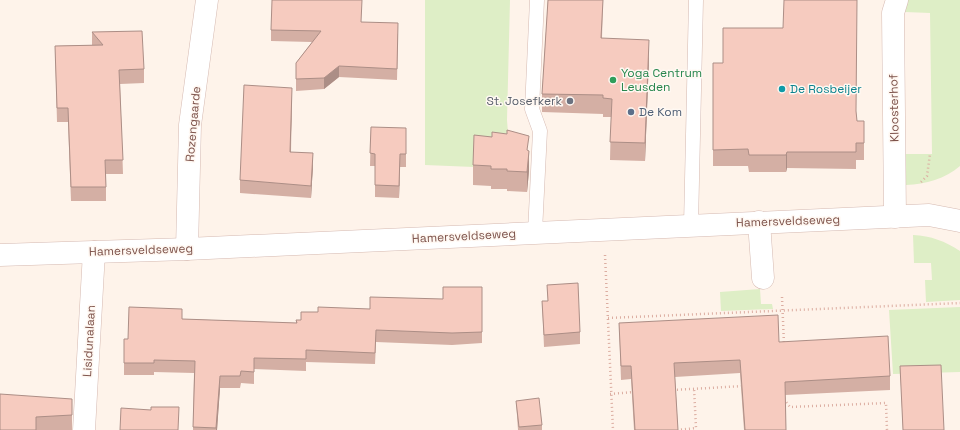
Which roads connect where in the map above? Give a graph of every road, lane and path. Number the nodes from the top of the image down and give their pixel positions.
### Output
1 (207, 0) edge
2 (537, 0) edge
3 (696, 0) edge
4 (897, 0) edge
5 (960, 206) edge
6 (929, 215) junction
7 (895, 217) junction
8 (960, 221) edge
9 (759, 222) junction
10 (691, 225) junction
11 (599, 229) junction
12 (535, 232) junction
13 (187, 249) junction
14 (94, 252) junction
15 (0, 255) edge
16 (763, 278) dead end
17 (781, 290) dead end
18 (960, 303) edge
19 (783, 311) junction
20 (608, 318) junction
21 (784, 348) edge
22 (748, 386) edge
23 (694, 388) junction
24 (671, 390) edge
25 (641, 392) edge
26 (610, 394) junction
27 (785, 396) edge
28 (84, 430) edge
29 (613, 430) edge
30 (677, 430) edge
31 (887, 430) edge

1 - 13 street, Rozengaarde
2 - 12 lane
3 - 10 lane
4 - 7 street, Kloosterhof
5 - 6 street, Hamersveldseweg
6 - 7 street, Hamersveldseweg
6 - 8 street, Hamersveldseweg
7 - 9 street, Hamersveldseweg
9 - 10 street, Hamersveldseweg
9 - 16 street
10 - 11 street, Hamersveldseweg
11 - 12 street, Hamersveldseweg
11 - 20 path
12 - 13 street, Hamersveldseweg
13 - 14 street, Hamersveldseweg
14 - 15 street, Hamersveldseweg
14 - 28 street, Lisidunalaan
17 - 19 path
18 - 19 path
19 - 20 path
19 - 21 path
20 - 26 path
22 - 23 path
23 - 24 path
23 - 30 path
25 - 26 path
26 - 29 path
27 - 31 path

